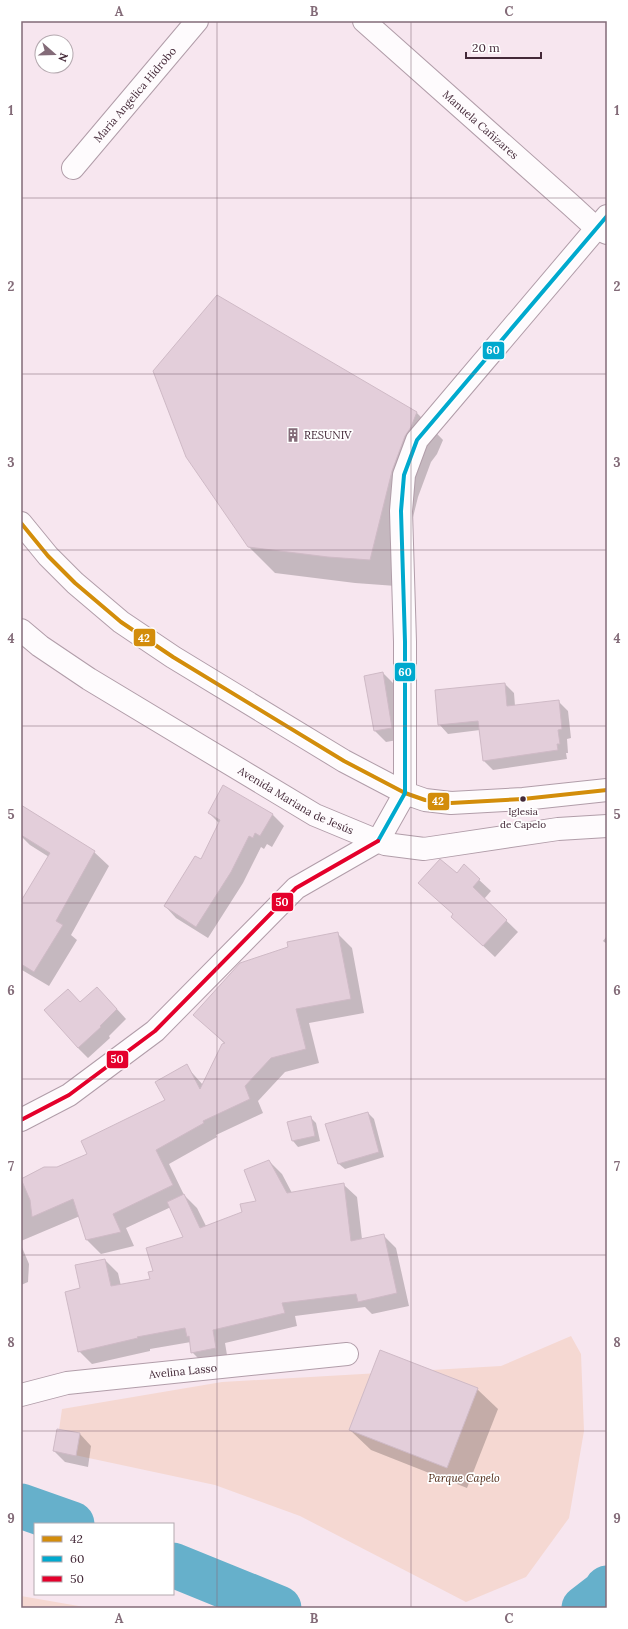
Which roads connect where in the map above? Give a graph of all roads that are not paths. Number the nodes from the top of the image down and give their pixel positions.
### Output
1 (197, 21) edge
2 (364, 21) edge
3 (73, 168) dead end
4 (603, 226) edge
5 (21, 524) edge
6 (21, 630) edge
7 (607, 790) edge
8 (405, 793) junction
9 (607, 826) edge
10 (378, 840) junction
11 (21, 1120) edge
12 (347, 1354) dead end
13 (21, 1395) edge

1 - 3 street, Maria Angelica Hidrobo
2 - 4 street, Manuela Cañizares
4 - 8 street
5 - 8 street
6 - 10 street, Avenida Mariana de Jesús
7 - 8 street
8 - 10 street
9 - 10 street, Avenida Mariana de Jesús
10 - 11 street
12 - 13 street, Avelina Lasso

